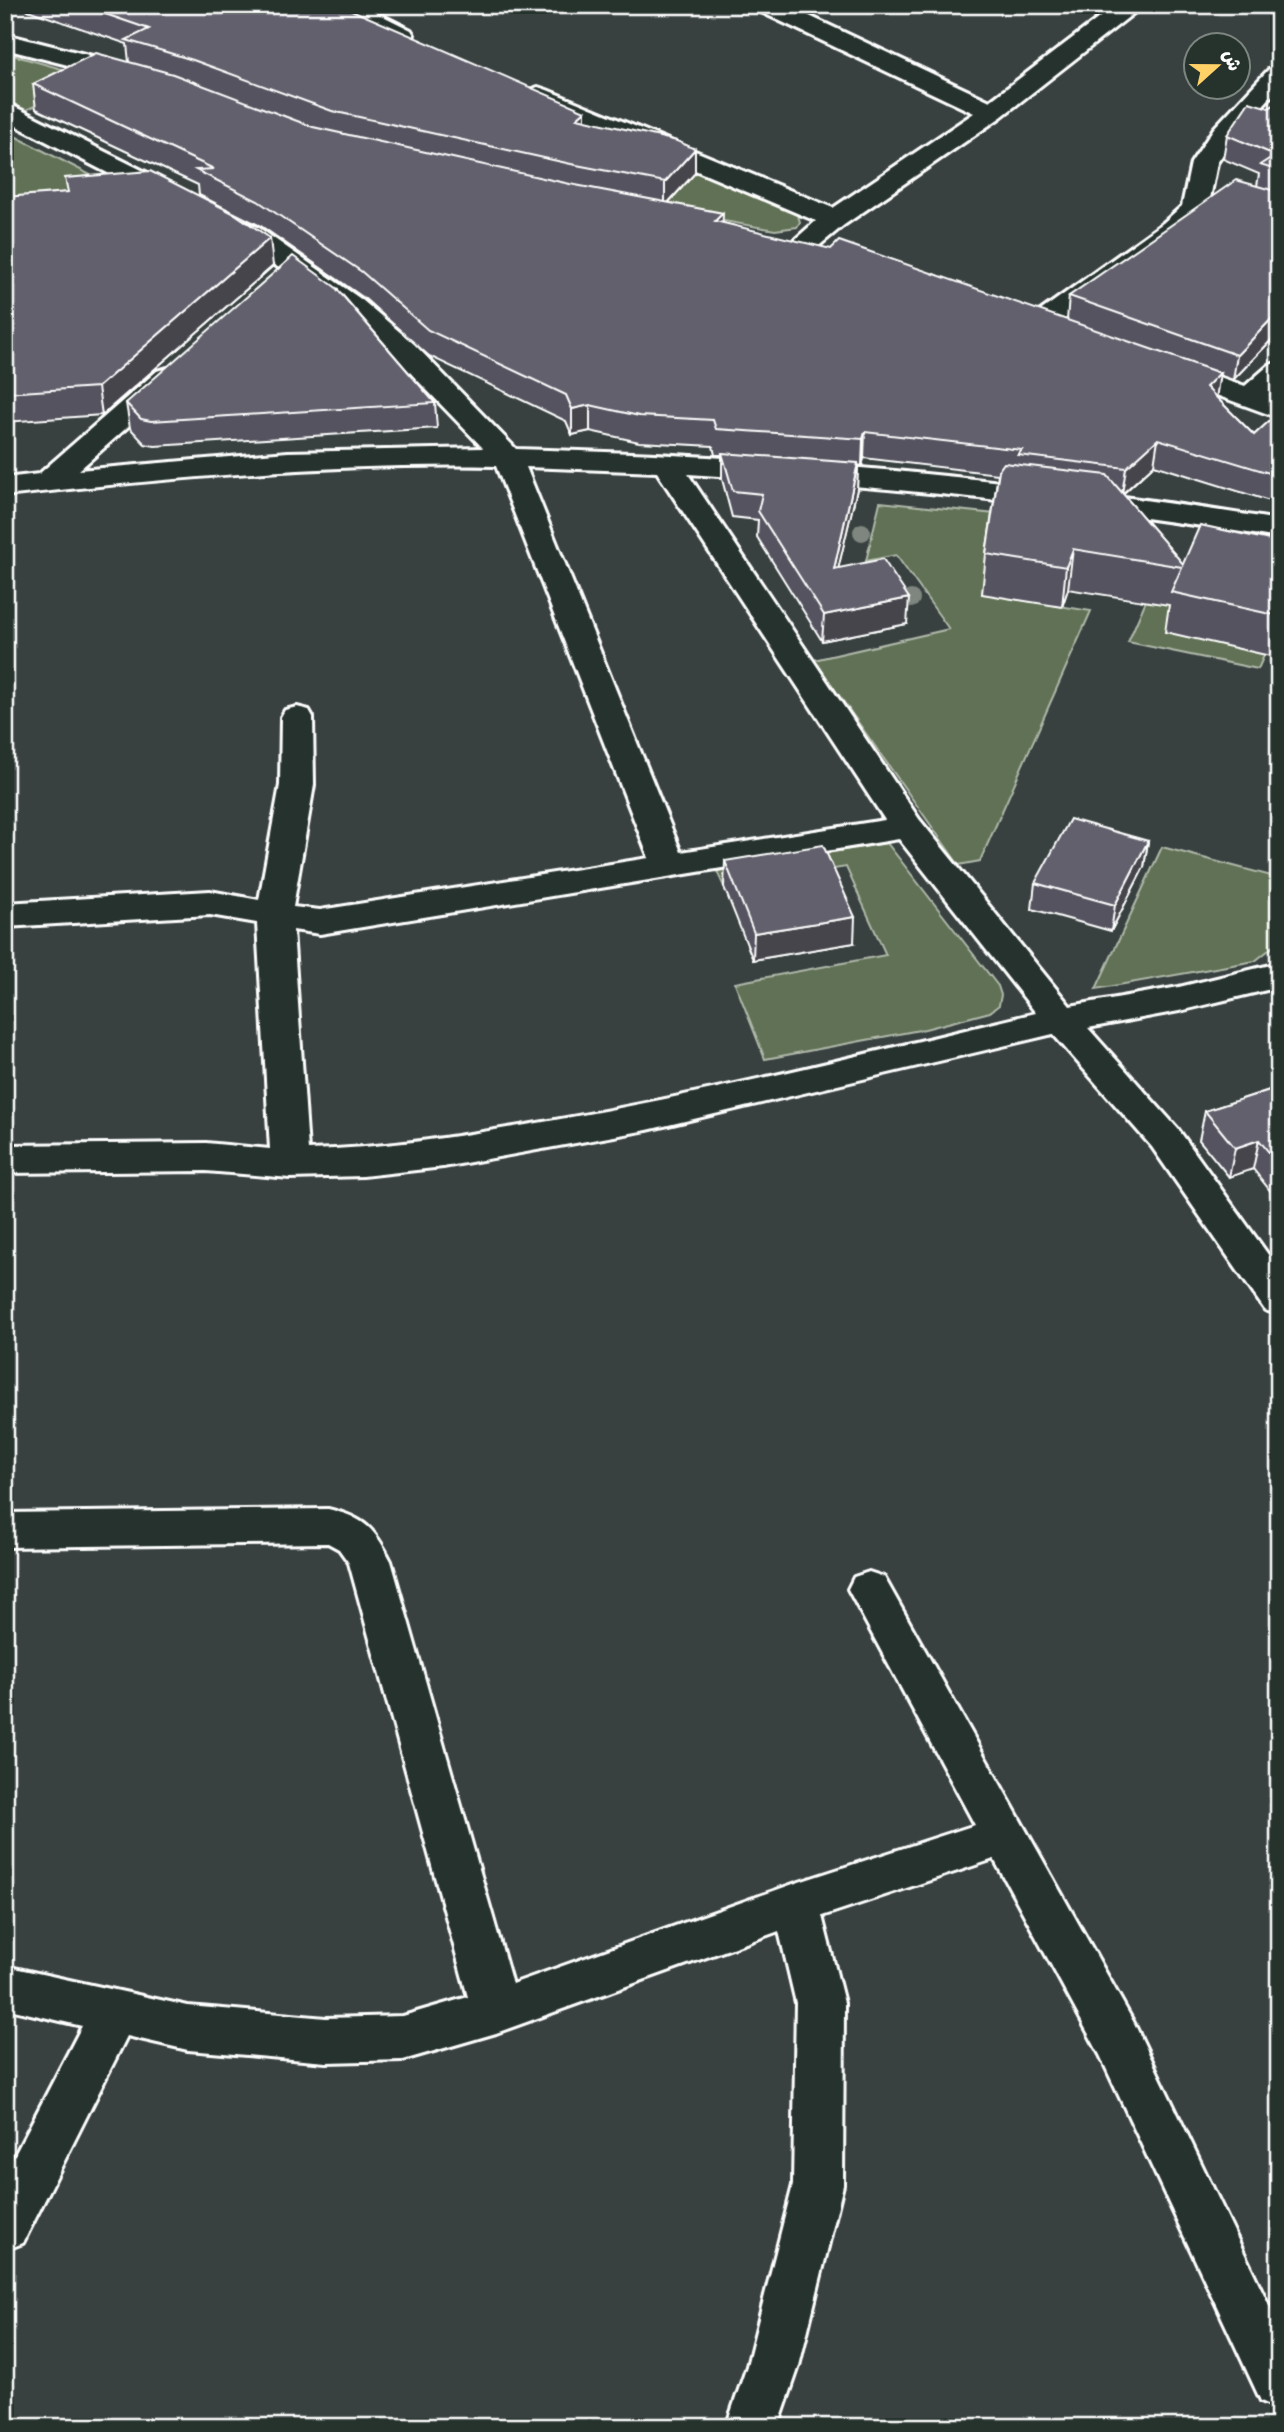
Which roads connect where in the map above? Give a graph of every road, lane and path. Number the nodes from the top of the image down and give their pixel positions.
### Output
1 (766, 5) edge
2 (1132, 5) edge
3 (349, 6) edge
4 (5, 41) edge
5 (428, 48) edge
6 (1279, 73) edge
7 (152, 80) edge
8 (516, 86) edge
9 (5, 110) edge
10 (992, 112) junction
11 (1199, 182) junction
12 (1226, 191) edge
13 (835, 219) junction
14 (837, 252) edge
15 (1017, 314) edge
16 (1042, 323) junction
17 (1068, 333) edge
18 (192, 355) edge
19 (1146, 360) edge
20 (1279, 371) edge
21 (1250, 397) junction
22 (1279, 409) edge
23 (507, 456) junction
24 (665, 462) junction
25 (48, 482) junction
26 (5, 486) edge
27 (1279, 529) edge
28 (297, 717) dead end
29 (907, 827) junction
30 (669, 866) junction
31 (274, 914) junction
32 (5, 915) edge
33 (1279, 975) edge
34 (1061, 1020) junction
35 (5, 1159) edge
36 (290, 1164) junction
37 (1279, 1300) edge
38 (5, 1530) edge
39 (869, 1589) dead end
40 (1005, 1835) junction
41 (796, 1904) junction
42 (5, 1987) edge
43 (496, 2011) junction
44 (114, 2013) junction
45 (5, 2226) edge
46 (1279, 2383) edge
47 (752, 2427) edge

1 - 10 street
2 - 10 street
3 - 5 street
4 - 7 street
6 - 11 street
8 - 13 street
9 - 23 street
10 - 13 street
11 - 12 street
11 - 16 street
13 - 14 street
15 - 16 street
16 - 17 street
18 - 25 street
19 - 21 street
20 - 21 street
21 - 22 street
23 - 24 street
23 - 25 street
23 - 30 street
24 - 27 street
24 - 29 street
25 - 26 street
28 - 31 street
29 - 30 street
29 - 34 street
30 - 31 street
31 - 32 street
31 - 36 street
33 - 34 street
34 - 36 street
34 - 37 street
35 - 36 street
38 - 43 street
39 - 40 street
40 - 41 street
40 - 46 street
41 - 43 street
41 - 47 street
42 - 44 street
43 - 44 street
44 - 45 street

